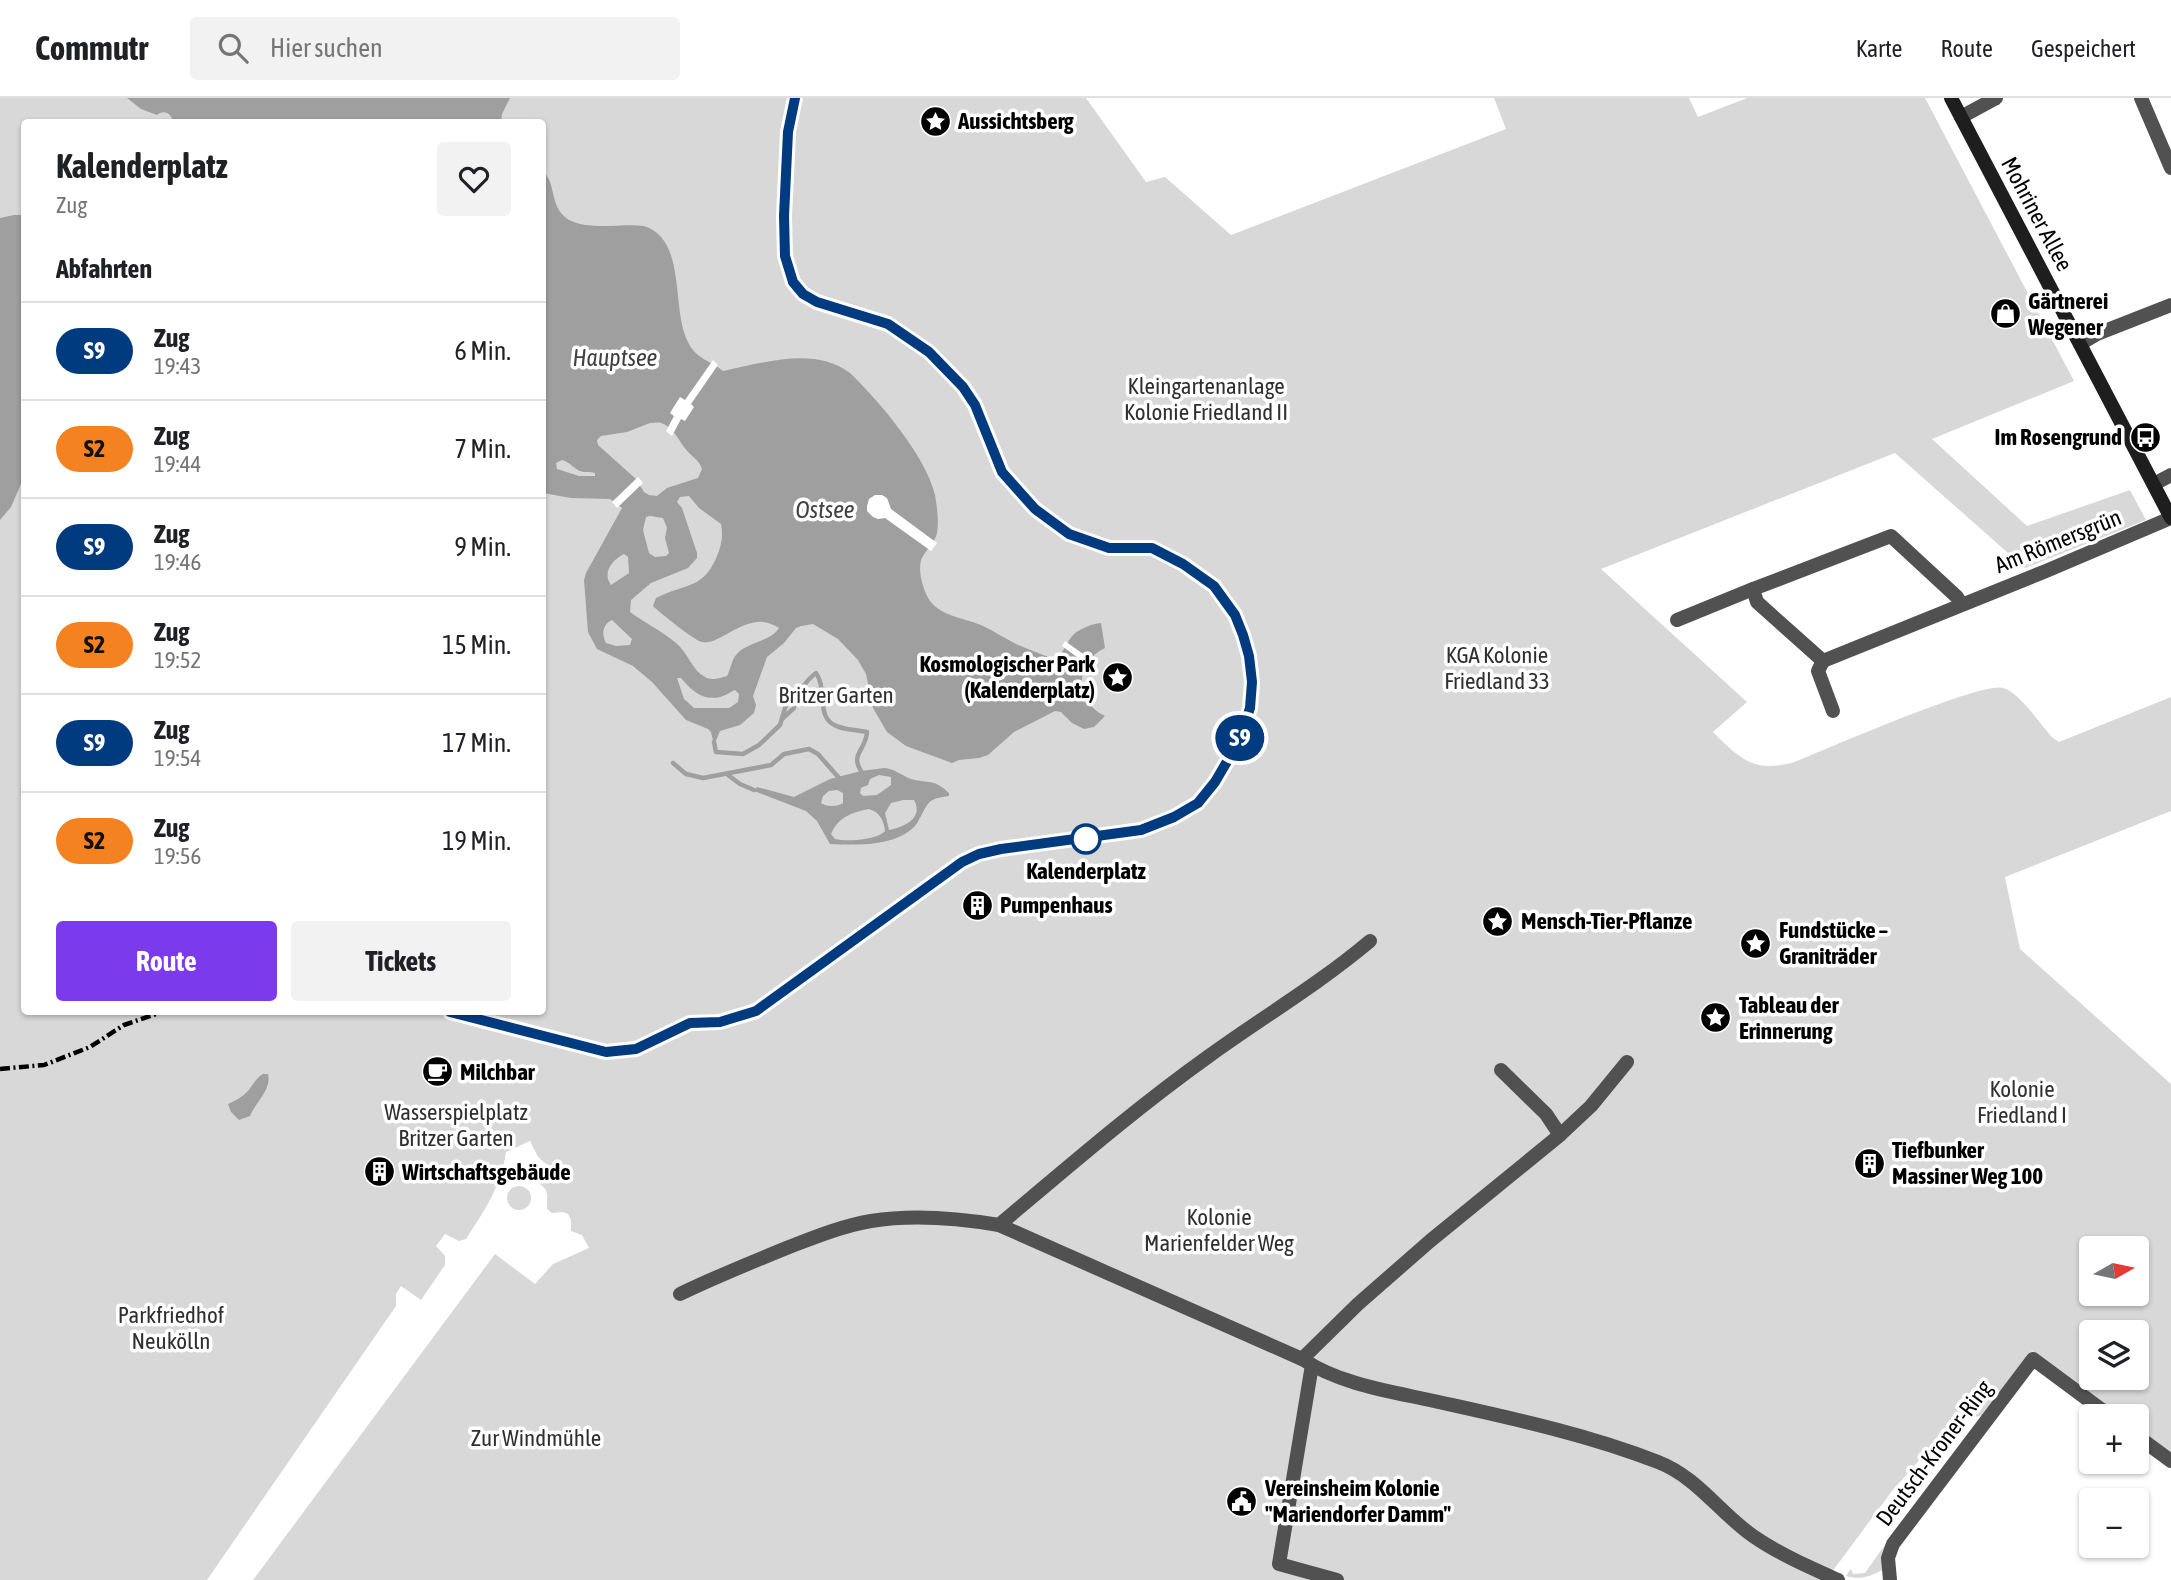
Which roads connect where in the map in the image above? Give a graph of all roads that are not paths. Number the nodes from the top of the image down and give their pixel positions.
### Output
1 (1951, 98) edge
2 (1996, 98) edge
3 (2141, 98) edge
4 (1961, 117) junction
5 (2171, 168) edge
6 (2171, 305) edge
7 (2080, 344) junction
8 (2171, 475) edge
9 (2154, 484) junction
10 (2171, 518) edge
11 (1753, 589) junction
12 (1962, 605) junction
13 (1676, 620) dead end
14 (1823, 662) junction
15 (1833, 711) dead end
16 (1370, 941) dead end
17 (1627, 1062) dead end
18 (1501, 1070) dead end
19 (1560, 1135) junction
20 (999, 1224) junction
21 (680, 1294) dead end
22 (1307, 1362) junction
23 (2094, 1404) edge
24 (2149, 1445) edge
25 (2171, 1461) edge
26 (1337, 1580) edge
27 (1838, 1580) edge
28 (1890, 1580) edge

1 - 4 main road, Mohriner Allee
2 - 4 street
3 - 5 street
4 - 7 main road, Mohriner Allee
6 - 7 street
7 - 9 main road, Mohriner Allee
8 - 9 street
9 - 10 main road, Mohriner Allee
10 - 12 street, Am Römersgrün
11 - 12 street
11 - 13 street
11 - 14 street
12 - 14 street, Am Römersgrün
14 - 15 street
16 - 20 street
17 - 19 street
18 - 19 street
19 - 22 street
20 - 21 street
20 - 22 street
22 - 26 street
22 - 27 street
23 - 28 street, Deutsch-Kroner-Ring
24 - 25 street

